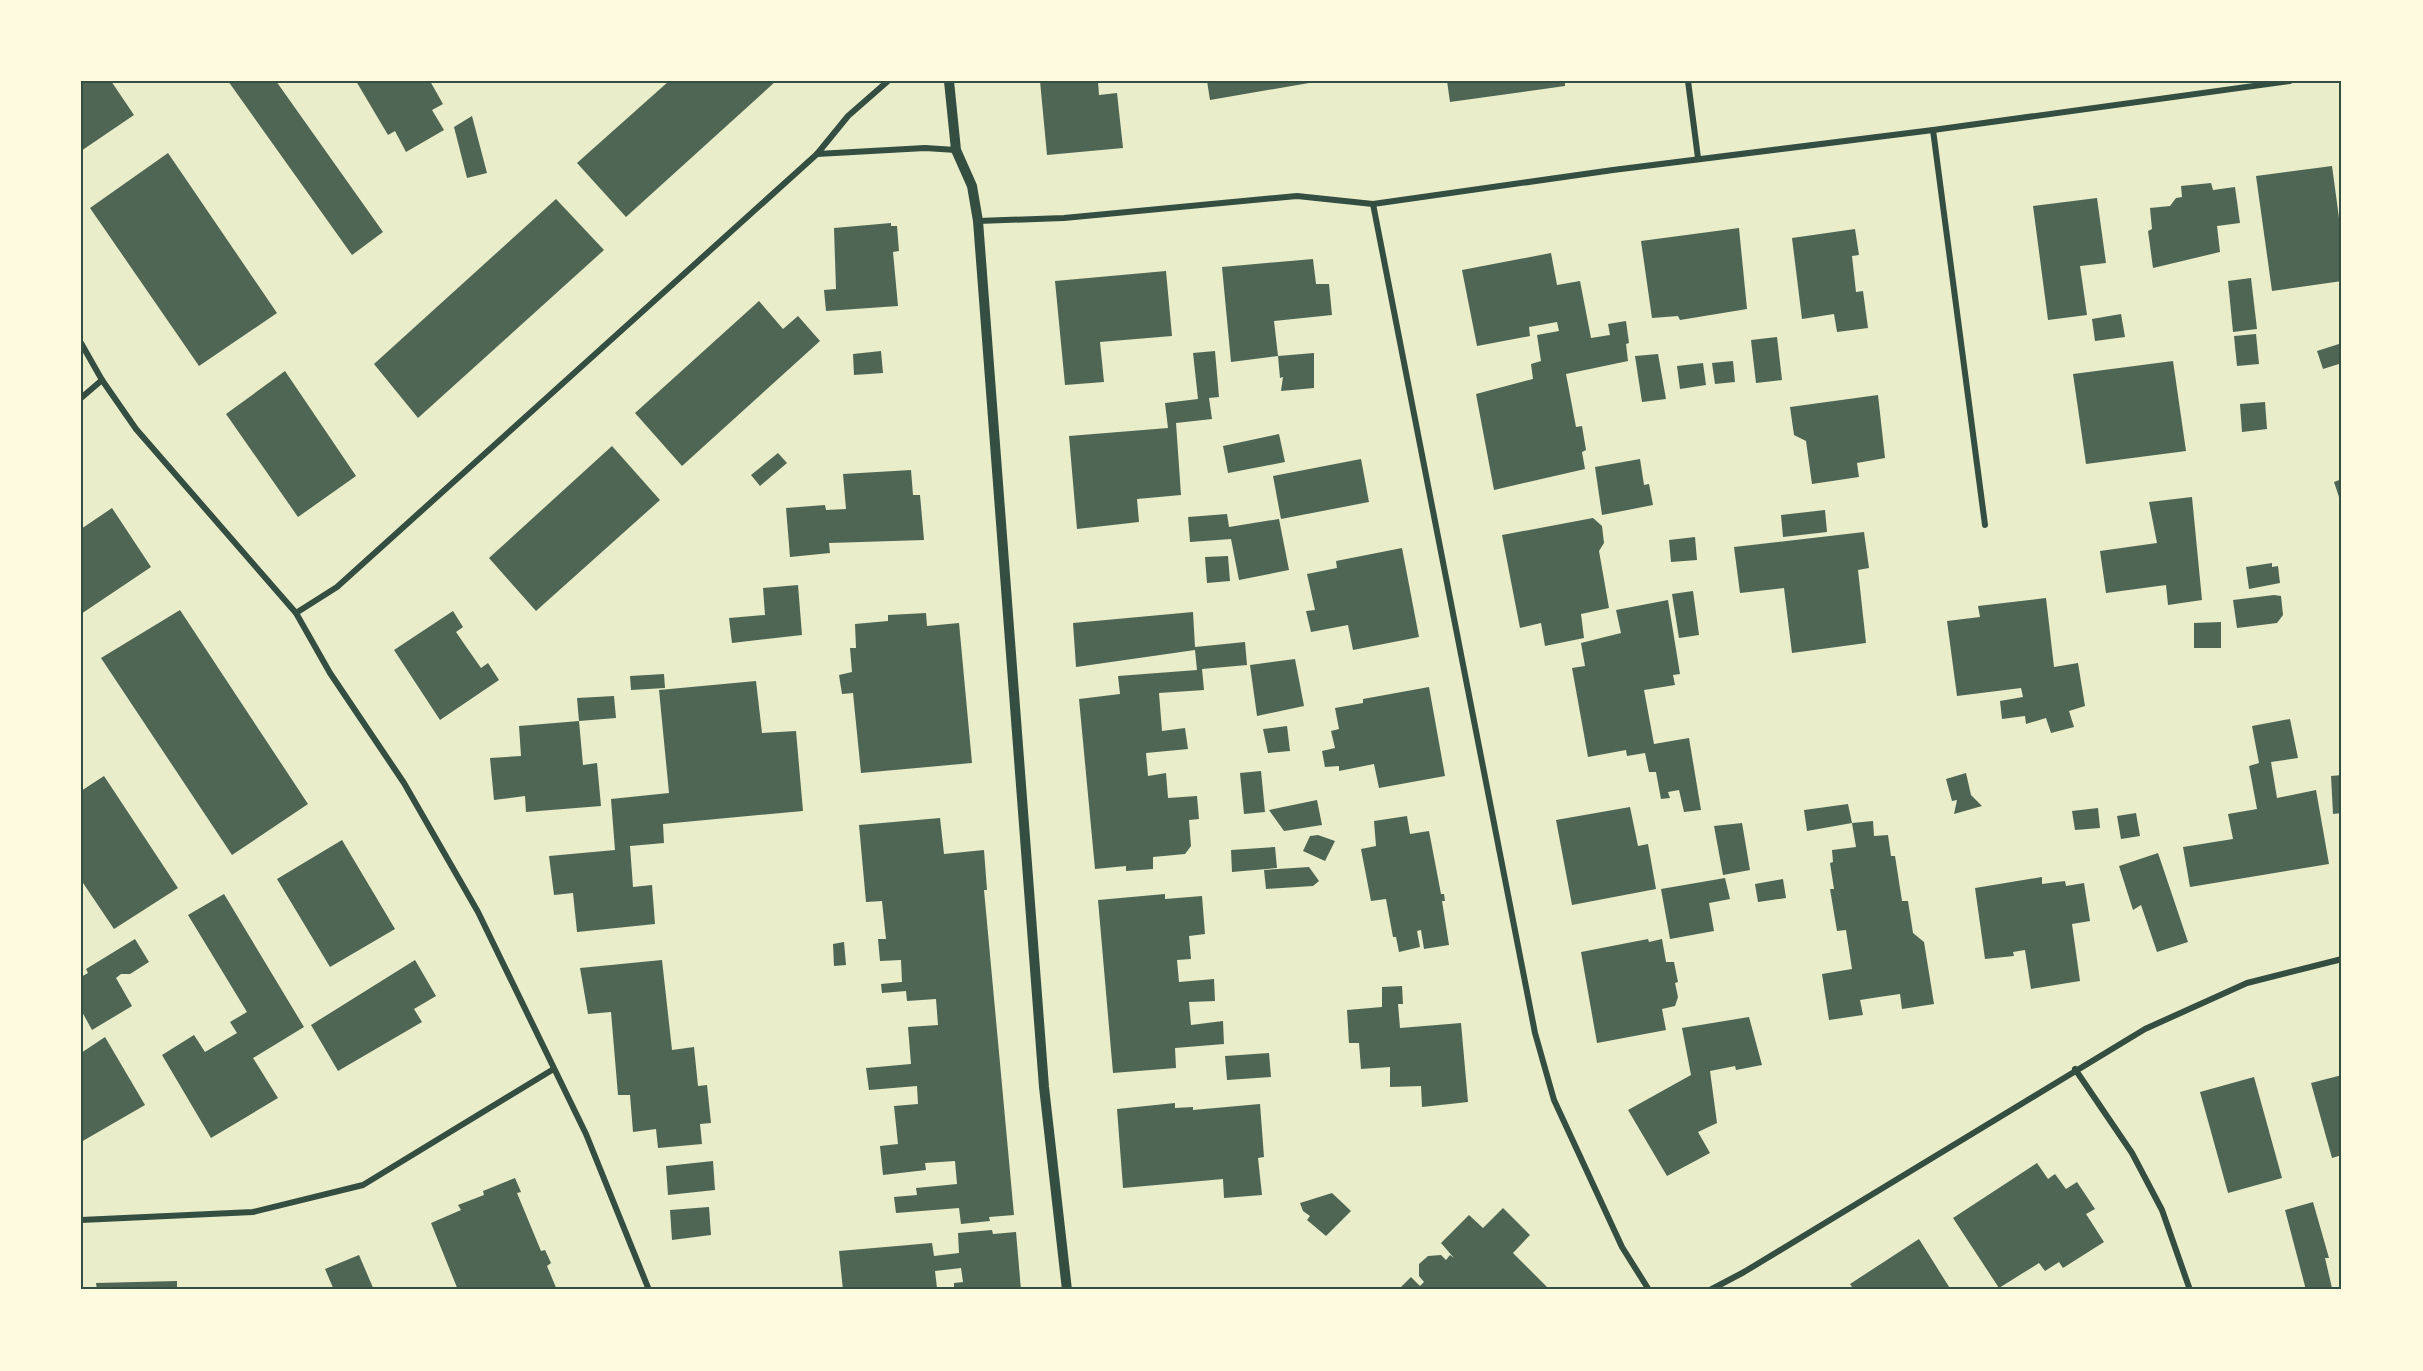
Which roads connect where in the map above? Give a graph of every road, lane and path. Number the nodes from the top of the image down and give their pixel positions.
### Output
1 (888, 81) edge
2 (949, 81) edge
3 (1689, 81) edge
4 (2290, 81) edge
5 (1933, 130) junction
6 (956, 150) junction
7 (817, 154) junction
8 (1698, 158) junction
9 (1373, 204) junction
10 (978, 221) junction
11 (81, 343) edge
12 (102, 380) junction
13 (81, 398) edge
14 (1985, 525) dead end
15 (296, 613) junction
16 (2342, 959) edge
17 (2075, 1069) junction
18 (552, 1070) junction
19 (81, 1220) edge
20 (649, 1290) edge
21 (1067, 1290) edge
22 (1649, 1290) edge
23 (1710, 1290) edge
24 (2190, 1290) edge

1 - 7 street
2 - 6 street
3 - 8 street
4 - 5 street
5 - 8 street
5 - 14 street
6 - 7 street
6 - 10 street
7 - 15 street
8 - 9 street
9 - 10 street
9 - 22 street
10 - 21 street
11 - 12 street
12 - 13 street
12 - 15 street
15 - 18 street
16 - 17 street
17 - 23 street
17 - 24 street
18 - 19 street
18 - 20 street

